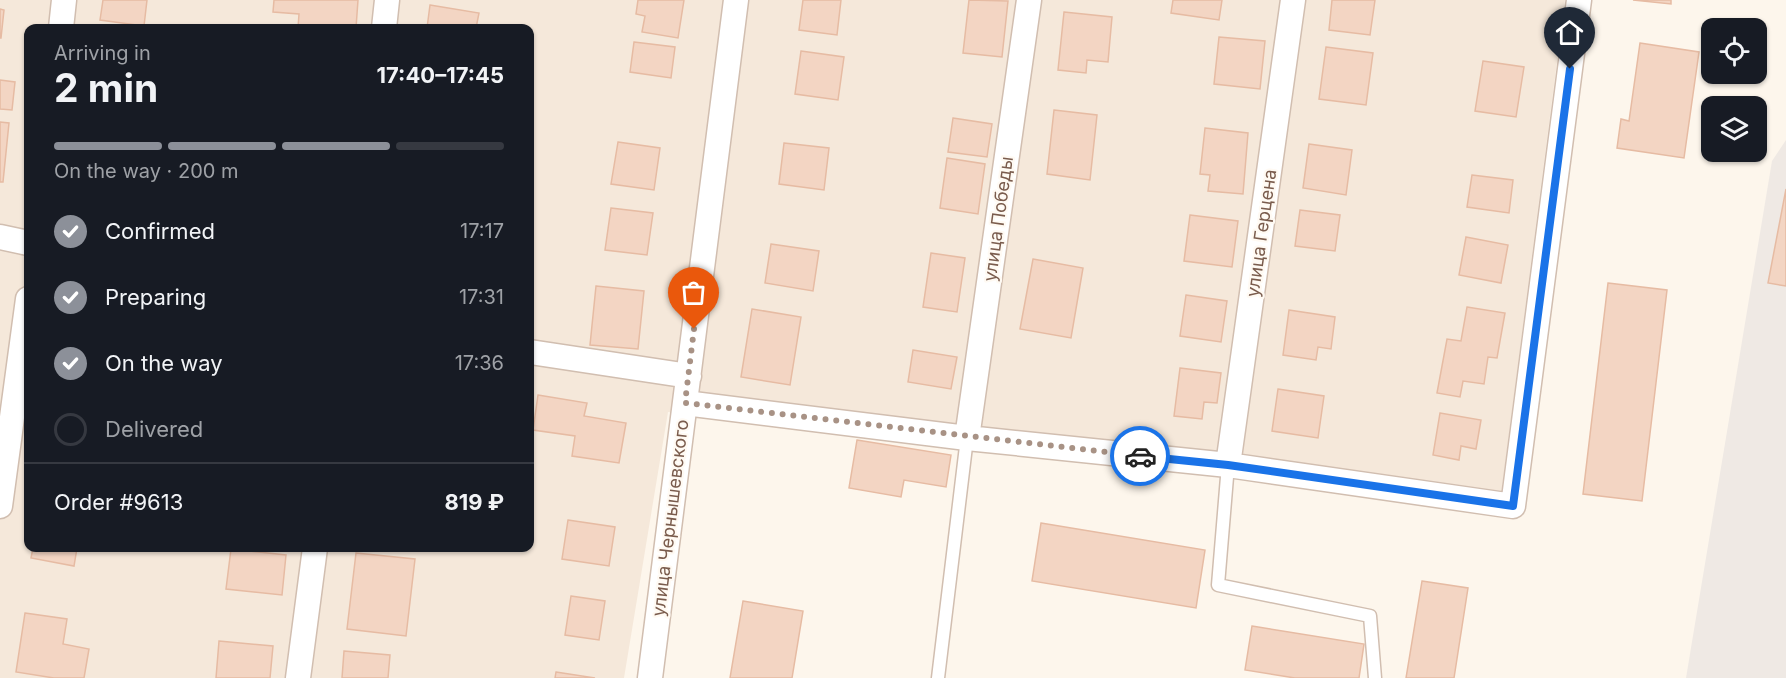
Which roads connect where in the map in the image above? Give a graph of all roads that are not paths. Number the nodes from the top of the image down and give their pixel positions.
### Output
1 (64, 0) edge
2 (387, 0) edge
3 (736, 0) edge
4 (1029, 0) edge
5 (1293, 0) edge
6 (1578, 0) edge
7 (61, 24) edge
8 (384, 24) edge
9 (0, 237) edge
10 (24, 242) edge
11 (24, 329) edge
12 (534, 353) edge
13 (688, 376) junction
14 (685, 403) junction
15 (967, 438) junction
16 (1228, 465) junction
17 (0, 506) edge
18 (314, 552) edge
19 (298, 678) edge
20 (650, 678) edge
21 (938, 678) edge
22 (1375, 678) edge

1 - 7 street
2 - 8 street
3 - 13 street, улица Чернышевского
4 - 15 street, улица Победы
5 - 16 street, улица Герцена
6 - 16 street
9 - 10 street
11 - 17 street
12 - 13 street
13 - 14 street, улица Чернышевского
14 - 15 street
14 - 20 street, улица Чернышевского
15 - 16 street
15 - 21 lane
16 - 22 lane
18 - 19 street

